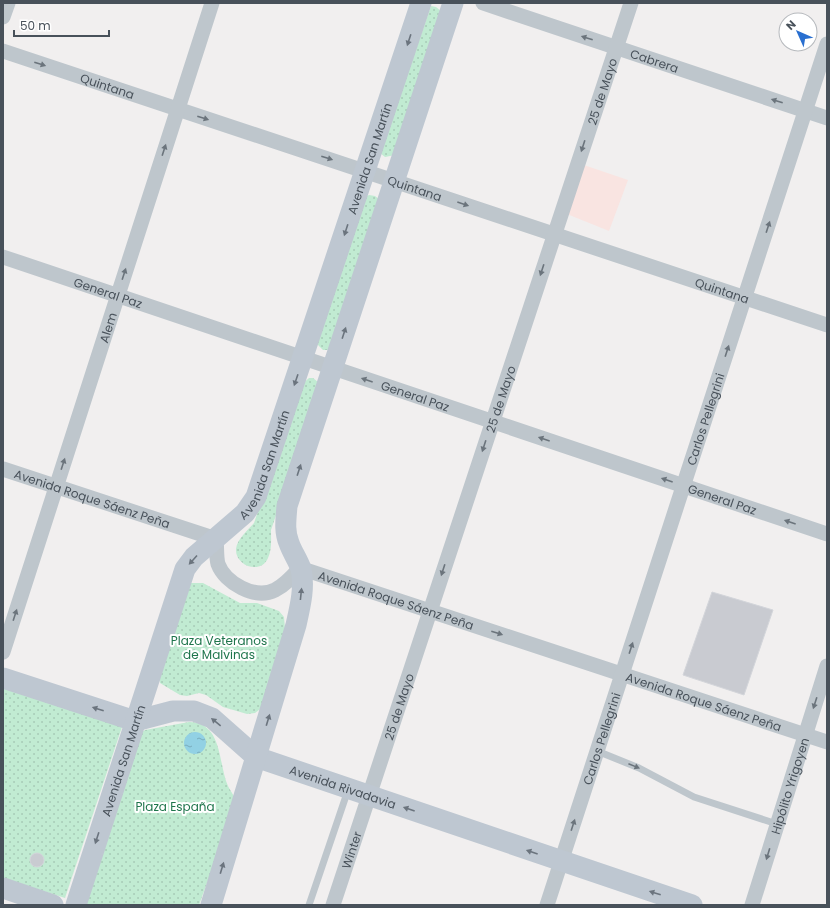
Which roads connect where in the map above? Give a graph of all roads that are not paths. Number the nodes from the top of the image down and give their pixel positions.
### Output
1 (8, 3) edge
2 (212, 3) edge
3 (422, 3) edge
4 (453, 3) edge
5 (483, 3) edge
6 (631, 3) edge
7 (3, 17) edge
8 (827, 44) edge
9 (616, 48) junction
10 (3, 51) edge
11 (178, 109) junction
12 (805, 111) junction
13 (827, 118) edge
14 (366, 171) junction
15 (394, 181) junction
16 (554, 234) junction
17 (3, 257) edge
18 (117, 296) junction
19 (745, 298) junction
20 (827, 325) edge
21 (304, 358) junction
22 (332, 368) junction
23 (492, 422) junction
24 (3, 469) edge
25 (56, 486) junction
26 (684, 486) junction
27 (827, 534) edge
28 (216, 539) junction
29 (300, 568) junction
30 (430, 611) junction
31 (3, 652) edge
32 (827, 666) edge
33 (622, 674) junction
34 (3, 678) edge
35 (135, 721) junction
36 (804, 734) junction
37 (827, 742) edge
38 (597, 751) junction
39 (256, 757) junction
40 (348, 788) junction
41 (369, 795) junction
42 (777, 824) junction
43 (561, 862) junction
44 (3, 888) edge
45 (53, 905) edge
46 (76, 905) edge
47 (211, 905) edge
48 (309, 905) edge
49 (333, 905) edge
50 (547, 905) edge
51 (692, 905) edge
52 (752, 905) edge

1 - 7 street
2 - 11 street, Alem
3 -> 14 main road, Avenida San Martín
4 - 15 main road
9 -> 5 street, Cabrera
6 - 9 street, 25 de Mayo
8 - 12 street, Carlos Pellegrini
12 -> 9 street, Cabrera
9 -> 16 street, 25 de Mayo
10 -> 11 street, Quintana
11 -> 14 street, Quintana
18 -> 11 street, Alem
12 - 13 street, Cabrera
19 -> 12 street, Carlos Pellegrini
14 - 15 street, Quintana
14 -> 21 main road, Avenida San Martín
15 -> 16 street, Quintana
22 -> 15 main road
16 - 19 street, Quintana
16 -> 23 street, 25 de Mayo
17 - 18 street, General Paz
18 - 21 street, General Paz
25 -> 18 street, Alem
19 - 20 street, Quintana
26 -> 19 street, Carlos Pellegrini
21 - 22 street, General Paz
21 -> 28 main road, Avenida San Martín
23 -> 22 street, General Paz
29 -> 22 main road
26 -> 23 street, General Paz
23 -> 30 street, 25 de Mayo
24 - 25 street, Avenida Roque Sáenz Peña
25 - 28 street, Avenida Roque Sáenz Peña
31 -> 25 street, Alem
27 -> 26 street, General Paz
33 -> 26 street, Carlos Pellegrini
28 - 29 street
28 -> 35 main road, Avenida San Martín
29 - 30 street, Avenida Roque Sáenz Peña
39 -> 29 main road
30 -> 33 street, Avenida Roque Sáenz Peña
30 - 41 street, 25 de Mayo
32 -> 36 street, Hipólito Yrigoyen
33 - 36 street, Avenida Roque Sáenz Peña
33 - 38 street, Carlos Pellegrini
35 -> 34 main road
39 -> 35 main road, Avenida Rivadavia
35 -> 46 main road, Avenida San Martín
36 - 37 street, Avenida Roque Sáenz Peña
36 - 42 street, Hipólito Yrigoyen
38 -> 42 lane
43 -> 38 street, Carlos Pellegrini
39 - 40 main road, Avenida Rivadavia
47 -> 39 main road
40 - 41 main road, Avenida Rivadavia
40 - 48 lane
43 -> 41 main road, Avenida Rivadavia
41 - 49 street, Winter
42 -> 52 street, Hipólito Yrigoyen
43 - 50 street, Carlos Pellegrini
51 -> 43 main road, Avenida Rivadavia
44 - 45 main road

